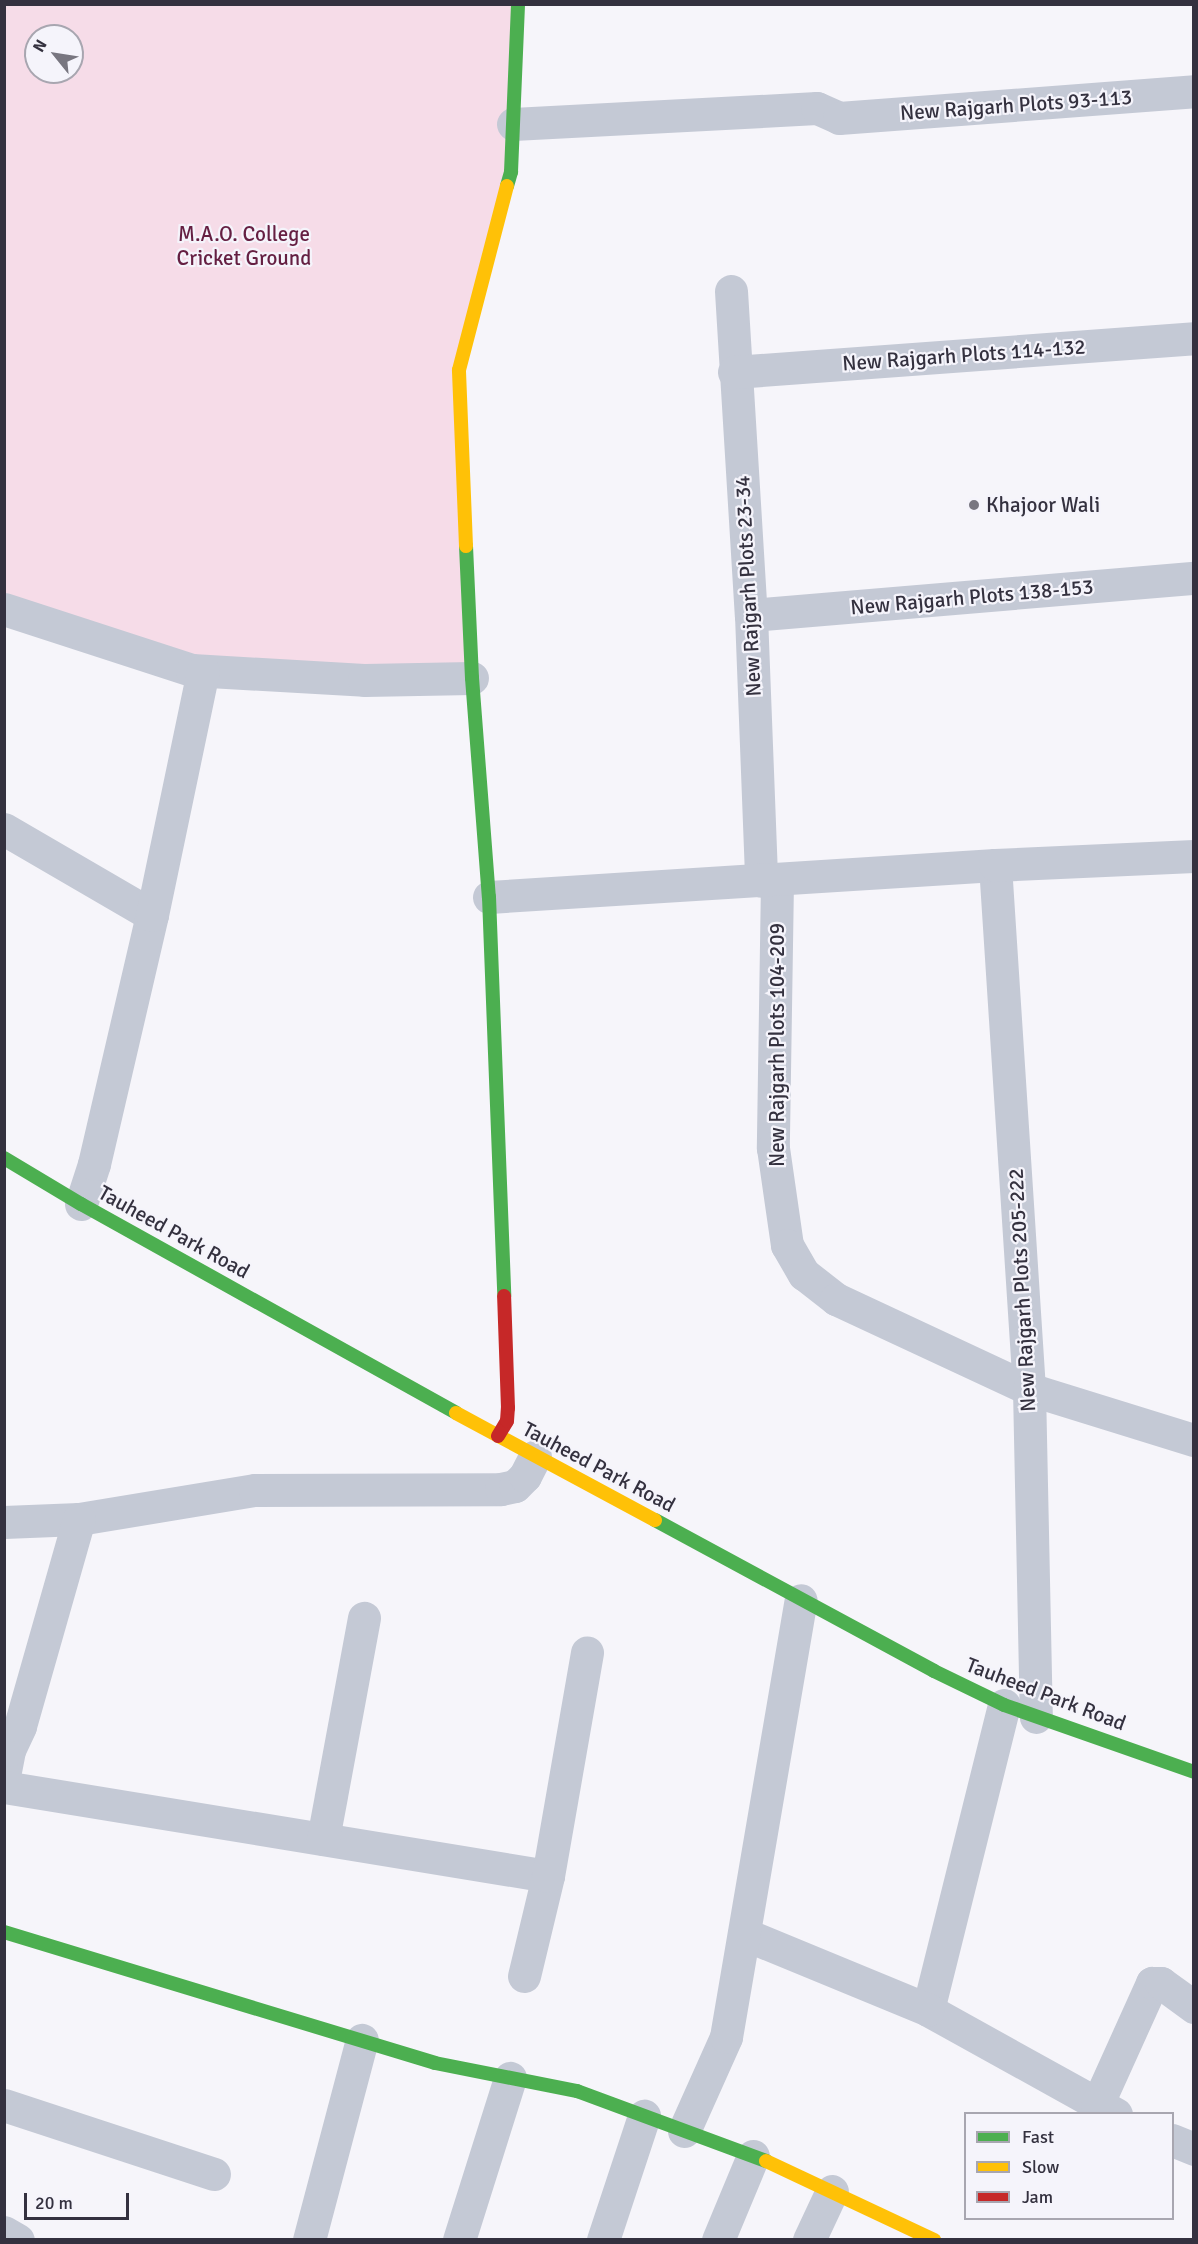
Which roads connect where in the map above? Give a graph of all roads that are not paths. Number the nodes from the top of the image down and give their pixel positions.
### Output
1 (518, 4) edge
2 (1194, 91) edge
3 (513, 124) junction
4 (731, 291) dead end
5 (1194, 338) edge
6 (734, 372) junction
7 (1194, 578) edge
8 (4, 609) edge
9 (751, 615) junction
10 (203, 671) junction
11 (472, 678) junction
12 (4, 829) edge
13 (1194, 856) edge
14 (995, 865) junction
15 (769, 881) junction
16 (489, 897) junction
17 (152, 915) junction
18 (4, 1158) edge
19 (81, 1204) junction
20 (1029, 1389) junction
21 (498, 1436) junction
22 (1194, 1440) edge
23 (535, 1456) junction
24 (79, 1519) junction
25 (4, 1522) edge
26 (801, 1600) junction
27 (364, 1618) dead end
28 (587, 1652) dead end
29 (1004, 1705) junction
30 (1036, 1717) junction
31 (12, 1724) edge
32 (1194, 1772) edge
33 (4, 1776) edge
34 (4, 1786) edge
35 (323, 1839) junction
36 (548, 1876) junction
37 (4, 1932) edge
38 (744, 1934) junction
39 (524, 1976) dead end
40 (1194, 2007) edge
41 (928, 2010) junction
42 (362, 2040) junction
43 (510, 2078) junction
44 (4, 2105) edge
45 (1107, 2109) edge
46 (644, 2116) junction
47 (684, 2131) junction
48 (1174, 2139) edge
49 (1194, 2149) edge
50 (753, 2156) junction
51 (214, 2174) dead end
52 (832, 2191) junction
53 (4, 2232) edge
54 (18, 2240) edge
55 (309, 2240) edge
56 (459, 2240) edge
57 (603, 2240) edge
58 (718, 2240) edge
59 (809, 2240) edge
60 (934, 2240) edge

1 - 3 street
2 - 3 street, New Rajgarh Plots 93-113
3 - 11 street
4 - 6 street, New Rajgarh Plots 23-34
5 - 6 street, New Rajgarh Plots 114-132
6 - 9 street, New Rajgarh Plots 23-34
7 - 9 street, New Rajgarh Plots 138-153
8 - 10 street
9 - 15 street, New Rajgarh Plots 23-34
10 - 11 street
10 - 17 street
11 - 16 street
12 - 17 street
13 - 14 street
14 - 15 street
14 - 20 street, New Rajgarh Plots 205-222
15 - 16 street
15 - 20 street, New Rajgarh Plots 104-209
16 - 21 street
17 - 19 street
18 - 19 street, Tauheed Park Road
19 - 21 street, Tauheed Park Road
20 - 22 street, New Rajgarh Plots 104-209
20 - 30 street, New Rajgarh Plots 205-222
21 - 23 street, Tauheed Park Road
23 - 24 street
23 - 26 street, Tauheed Park Road
24 - 25 street
24 - 31 street
26 - 29 street, Tauheed Park Road
26 - 38 street
27 - 35 street
28 - 36 street
29 - 30 street, Tauheed Park Road
29 - 41 street
30 - 32 street, Tauheed Park Road
31 - 33 street
34 - 35 street
35 - 36 street
36 - 39 street
37 - 42 street
38 - 41 street
38 - 47 street
40 - 45 street
41 - 45 street
42 - 43 street
42 - 55 street
43 - 46 street
43 - 56 street
44 - 51 street
46 - 47 street
46 - 57 street
47 - 50 street
48 - 49 street
50 - 52 street
50 - 58 street
52 - 59 street
52 - 60 street
53 - 54 street

